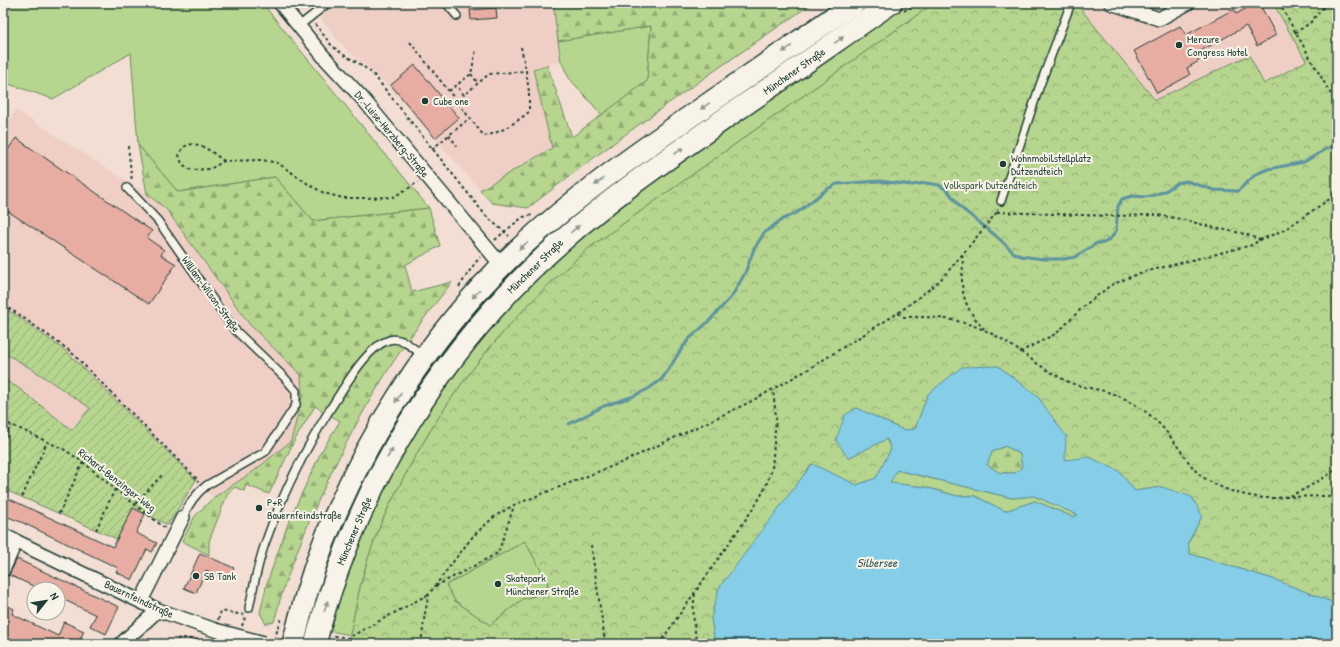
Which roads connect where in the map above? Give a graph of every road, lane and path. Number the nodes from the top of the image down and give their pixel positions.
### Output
1 (280, 3) edge
2 (299, 3) edge
3 (328, 3) edge
4 (446, 3) edge
5 (854, 3) edge
6 (916, 3) edge
7 (1071, 3) edge
8 (1111, 3) edge
9 (1188, 3) edge
10 (1279, 3) edge
11 (1327, 3) edge
12 (1332, 3) edge
13 (1337, 6) edge
14 (898, 7) edge
15 (457, 16) dead end
16 (310, 17) junction
17 (299, 26) junction
18 (1295, 33) junction
19 (410, 42) dead end
20 (521, 47) dead end
21 (476, 50) dead end
22 (526, 70) junction
23 (471, 74) junction
24 (478, 83) junction
25 (456, 85) junction
26 (449, 91) junction
27 (1337, 105) edge
28 (470, 118) junction
29 (449, 135) junction
30 (128, 146) dead end
31 (458, 146) dead end
32 (432, 148) junction
33 (224, 161) junction
34 (130, 167) dead end
35 (127, 188) dead end
36 (409, 188) dead end
37 (1337, 194) edge
38 (1001, 200) joint
39 (997, 212) junction
40 (523, 218) dead end
41 (504, 232) junction
42 (1260, 240) junction
43 (488, 248) junction
44 (962, 255) junction
45 (475, 262) dead end
46 (502, 266) junction
47 (516, 285) junction
48 (3, 305) edge
49 (898, 313) junction
50 (985, 331) junction
51 (1020, 352) junction
52 (425, 358) junction
53 (773, 390) junction
54 (3, 421) edge
55 (11, 425) junction
56 (47, 442) junction
57 (3, 443) edge
58 (83, 462) junction
59 (1337, 469) edge
60 (162, 475) dead end
61 (115, 489) junction
62 (199, 492) junction
63 (22, 497) dead end
64 (1284, 497) junction
65 (1337, 499) edge
66 (135, 504) junction
67 (514, 505) junction
68 (59, 514) dead end
69 (183, 517) joint
70 (96, 530) dead end
71 (174, 534) junction
72 (3, 535) edge
73 (16, 541) junction
74 (591, 545) dead end
75 (323, 547) junction
76 (340, 564) junction
77 (3, 570) edge
78 (435, 586) junction
79 (695, 592) junction
80 (429, 594) junction
81 (141, 601) junction
82 (158, 610) junction
83 (221, 611) dead end
84 (247, 612) joint
85 (279, 624) dead end
86 (215, 630) junction
87 (324, 640) edge
88 (121, 644) edge
89 (175, 644) edge
90 (268, 644) edge
91 (293, 644) edge
92 (421, 644) edge
93 (603, 644) edge
94 (659, 644) edge
95 (697, 644) edge

1 - 17 street, Dr.-Luise-Herzberg-Straße
2 - 16 path
3 - 16 lane
4 - 15 lane
5 -> 46 main road, Münchener Straße
6 - 14 path
7 - 38 lane
8 - 9 street
10 - 18 path
11 - 18 path
12 - 13 path
47 -> 14 main road, Münchener Straße
16 - 17 lane
16 - 32 path
17 - 43 street, Dr.-Luise-Herzberg-Straße
18 - 27 path
19 - 26 path
20 - 22 path
21 - 23 path
22 - 24 path
22 - 28 path
23 - 24 path
23 - 25 path
24 - 25 path
25 - 26 path
26 - 28 path
28 - 29 path
29 - 31 path
29 - 32 path
30 - 34 path
32 - 41 path
33 - 33 path
33 - 36 path
35 - 62 lane, William-Wilson-Straße
37 - 42 path
38 - 39 path
39 - 42 path
39 - 44 path
40 - 41 path
41 - 43 path
42 - 51 path
43 - 45 path
43 - 46 street, Dr.-Luise-Herzberg-Straße
44 - 49 path
44 - 50 path
46 - 47 main road
46 -> 52 main road, Münchener Straße
76 -> 47 main road, Münchener Straße
48 - 62 path
49 - 50 path
49 - 53 path
50 - 51 path
51 - 64 path
52 -> 75 main road, Münchener Straße
52 - 84 lane
53 - 67 path
53 - 79 path
54 - 55 path, Richard-Benzinger-Weg
55 - 56 path, Richard-Benzinger-Weg
55 - 57 path
56 - 58 path, Richard-Benzinger-Weg
56 - 63 path
58 - 61 path, Richard-Benzinger-Weg
58 - 68 path
59 - 64 path
60 - 66 path
61 - 66 path, Richard-Benzinger-Weg
61 - 70 path
62 - 69 lane, William-Wilson-Straße
64 - 65 path
66 - 71 path, Richard-Benzinger-Weg
67 - 78 path
67 - 78 path
69 - 71 street, William-Wilson-Straße
71 - 81 street, William-Wilson-Straße
72 - 73 street, Bauernfeindstraße
73 - 77 street
73 - 81 street, Bauernfeindstraße
74 - 93 path
75 - 76 main road
75 - 91 main road, Münchener Straße
87 -> 76 main road, Münchener Straße
78 - 80 path
79 - 94 path
79 - 95 path
80 - 87 path
80 - 92 path
81 - 82 street, Bauernfeindstraße
82 - 86 street, Bauernfeindstraße
82 - 88 street
83 - 84 path
85 - 90 path
86 - 89 path
86 - 90 street, Bauernfeindstraße, bridge

